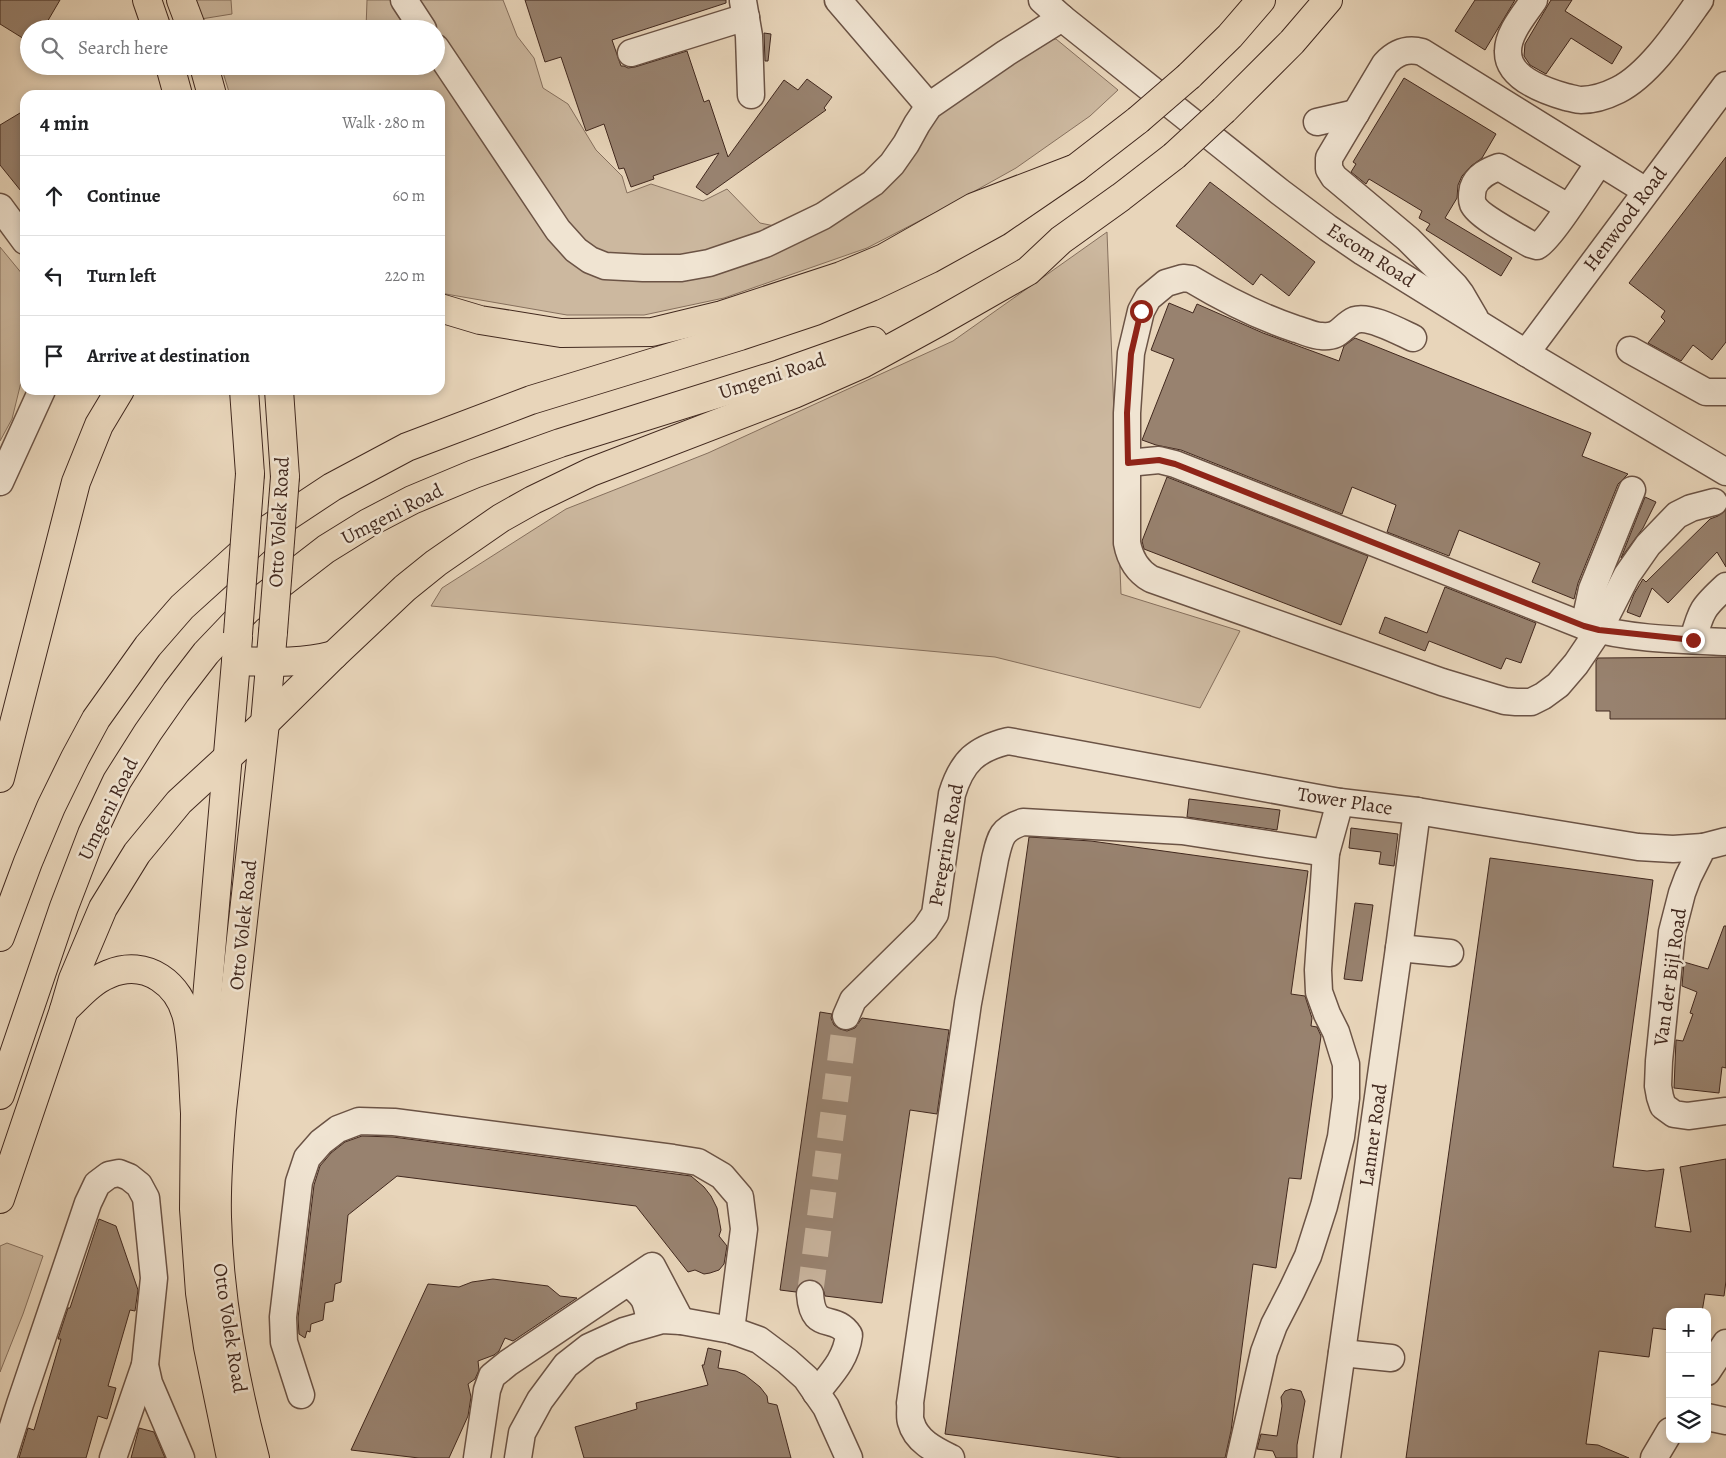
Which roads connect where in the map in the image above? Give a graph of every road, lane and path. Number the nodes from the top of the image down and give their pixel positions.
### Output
1 (147, 0) edge
2 (182, 0) edge
3 (404, 0) edge
4 (838, 0) edge
5 (1042, 0) edge
6 (1261, 0) edge
7 (1328, 0) edge
8 (1534, 0) edge
9 (1700, 0) edge
10 (745, 8) edge
11 (1062, 18) junction
12 (155, 20) edge
13 (189, 20) edge
14 (417, 20) edge
15 (631, 53) dead end
16 (445, 61) edge
17 (172, 75) edge
18 (206, 75) edge
19 (1726, 85) edge
20 (177, 90) edge
21 (211, 90) edge
22 (751, 95) dead end
23 (929, 106) junction
24 (1356, 112) junction
25 (1317, 122) dead end
26 (1599, 163) junction
27 (1076, 168) junction
28 (1646, 191) junction
29 (0, 207) edge
30 (1568, 207) dead end
31 (20, 234) edge
32 (1061, 240) junction
33 (445, 310) edge
34 (1479, 324) junction
35 (1413, 338) dead end
36 (1630, 350) dead end
37 (1526, 353) junction
38 (1726, 392) edge
39 (40, 395) edge
40 (117, 395) edge
41 (244, 395) edge
42 (279, 395) edge
43 (1128, 463) junction
44 (1722, 464) edge
45 (0, 482) edge
46 (1632, 490) dead end
47 (1714, 502) dead end
48 (1726, 586) edge
49 (1592, 628) junction
50 (1693, 640) junction
51 (1726, 642) edge
52 (334, 655) junction
53 (236, 661) junction
54 (270, 662) junction
55 (265, 723) junction
56 (990, 746) joint
57 (227, 756) junction
58 (0, 778) edge
59 (1340, 802) junction
60 (1417, 811) junction
61 (1715, 844) edge
62 (1326, 853) junction
63 (0, 936) edge
64 (1399, 948) junction
65 (1450, 953) dead end
66 (64, 1010) junction
67 (846, 1016) tunnel mouth
68 (0, 1095) edge
69 (1726, 1111) edge
70 (195, 1113) junction
71 (0, 1199) edge
72 (628, 1283) junction
73 (810, 1294) tunnel mouth
74 (681, 1321) junction
75 (650, 1322) junction
76 (731, 1330) junction
77 (1726, 1343) edge
78 (1342, 1353) junction
79 (1391, 1358) dead end
80 (145, 1365) junction
81 (1711, 1366) edge
82 (816, 1393) junction
83 (300, 1395) dead end
84 (1711, 1418) edge
85 (1726, 1421) edge
86 (1666, 1438) edge
87 (3, 1458) edge
88 (112, 1458) edge
89 (181, 1458) edge
90 (231, 1458) edge
91 (255, 1458) edge
92 (477, 1458) edge
93 (518, 1458) edge
94 (849, 1458) edge
95 (951, 1458) edge
96 (1240, 1458) edge
97 (1327, 1458) edge
98 (1654, 1458) edge

1 - 12 main road
2 - 13 main road
3 - 14 street
4 - 23 street
5 - 11 street, Escom Road
6 - 27 main road, bridge
7 - 32 main road, bridge
8 - 9 street
10 - 15 street
10 - 22 street
11 - 23 street
11 - 34 street, Escom Road
16 - 23 street
17 - 20 main road
18 - 21 main road
19 - 28 street, Henwood Road
24 - 25 street
24 - 26 street
24 - 34 street
26 - 28 street
26 - 30 street
27 - 33 main road
27 - 63 main road
28 - 37 street, Henwood Road
29 - 31 street
32 - 52 main road
32 - 68 main road, Umgeni Road
34 - 37 street, Escom Road
35 - 43 street
36 - 38 street
37 - 44 street, Escom Road
39 - 45 street
40 - 58 main road
41 - 53 main road, Otto Volek Road, bridge
42 - 54 main road, Otto Volek Road, bridge
43 - 49 street
43 - 49 street
46 - 49 street
47 - 49 street
48 - 50 street
49 - 50 street
50 - 51 street
52 - 54 main road
52 - 55 main road
53 - 54 main road
53 - 57 main road, Otto Volek Road
54 - 55 main road, Otto Volek Road
55 - 57 main road
55 - 91 main road, Otto Volek Road
56 - 59 street, Tower Place
56 - 67 street, Peregrine Road
57 - 66 main road
57 - 70 main road, Otto Volek Road
59 - 60 street, Tower Place
59 - 62 street
60 - 61 street, Tower Place
60 - 64 street, Lanner Road
61 - 69 street, Van der Bijl Road
62 - 95 street
62 - 96 street
64 - 65 street
64 - 78 street, Lanner Road
66 - 70 main road
66 - 71 main road
70 - 90 main road, Otto Volek Road
72 - 74 street
72 - 75 street
72 - 92 street
73 - 82 street
74 - 75 street
74 - 76 street
75 - 93 street
76 - 82 street
76 - 83 street
77 - 81 street
78 - 79 street
78 - 97 street, Lanner Road
80 - 87 street
80 - 88 street
80 - 89 street
82 - 94 street
84 - 85 street
86 - 98 street

